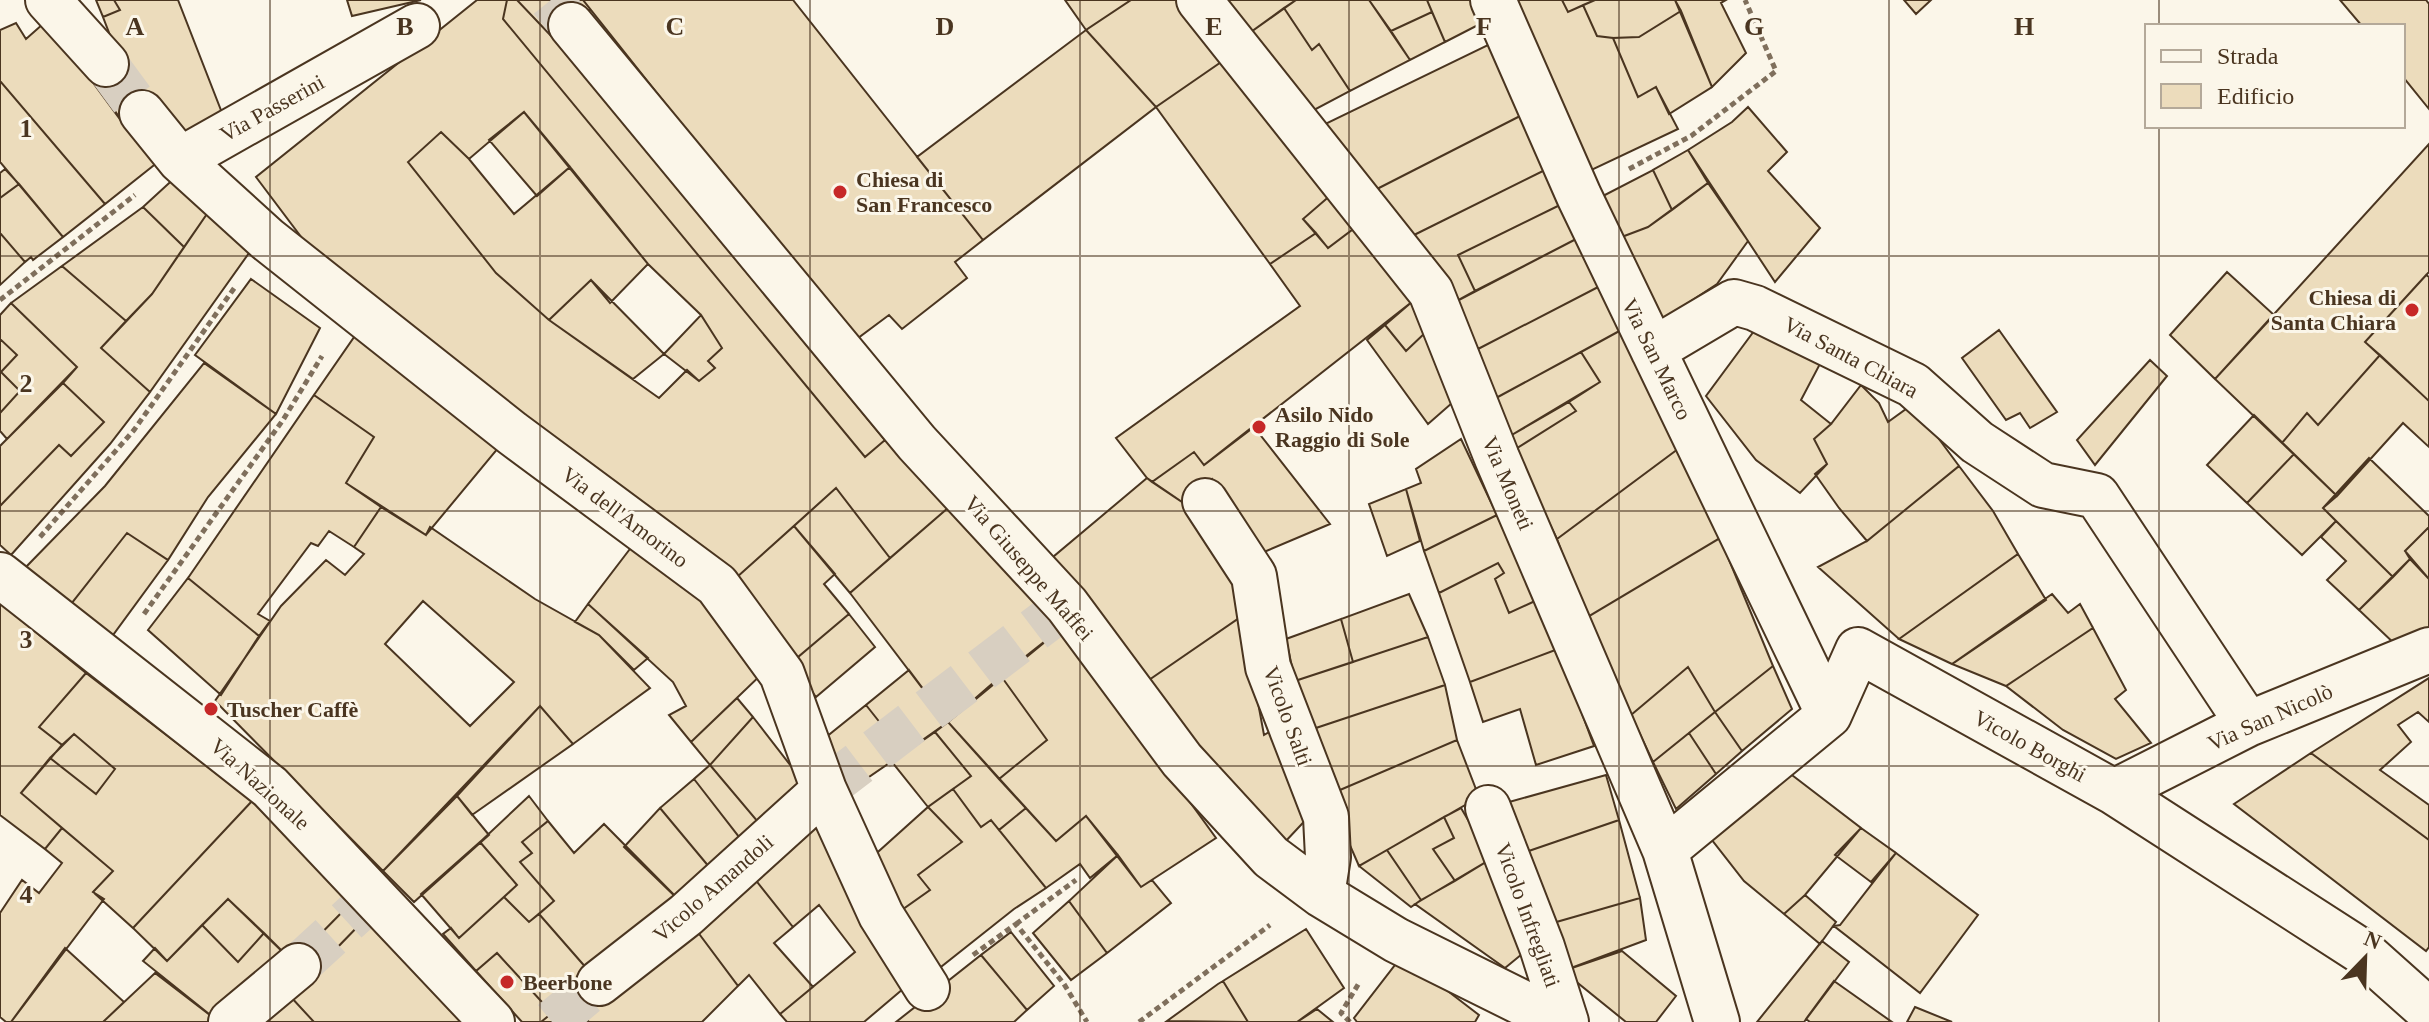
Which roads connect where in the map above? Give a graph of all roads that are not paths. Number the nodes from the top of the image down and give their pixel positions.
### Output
1 (48, 0) edge
2 (1199, 0) edge
3 (1493, 0) edge
4 (571, 25) tunnel mouth
5 (417, 26) dead end
6 (106, 64) tunnel mouth
7 (142, 113) tunnel mouth
8 (180, 160) junction
9 (1653, 350) junction
10 (1205, 501) dead end
11 (2, 576) edge
12 (2429, 650) edge
13 (1829, 715) junction
14 (2248, 724) junction
15 (824, 790) junction
16 (2114, 792) junction
17 (1488, 808) dead end
18 (1665, 850) junction
19 (1322, 895) junction
20 (298, 966) tunnel mouth
21 (599, 983) tunnel mouth
22 (927, 988) road end
23 (2429, 1011) edge
24 (231, 1022) edge
25 (492, 1022) edge
26 (1563, 1022) edge
27 (1717, 1022) edge

1 - 6 street
2 - 18 street, Via Moneti
3 - 9 street, Via San Marco
4 - 19 street, Via Giuseppe Maffei
5 - 8 street, Via Passerini
7 - 8 street
8 - 15 street, Via dell'Amorino
9 - 13 street, Via San Marco
9 - 14 street, Via Santa Chiara
10 - 19 street, Vicolo Salti
11 - 25 street, Via Nazionale
12 - 14 street, Via San Nicolò
13 - 16 street, Vicolo Borghi
13 - 18 street, Vicolo Borghi
14 - 16 street, Via San Nicolò
15 - 21 street, Vicolo Amandoli
15 - 22 street, Via dell'Amorino
16 - 23 street, Vicolo Borghi
17 - 26 street, Vicolo Infregliati
18 - 27 street, Via Moneti
19 - 26 street, Via Giuseppe Maffei
20 - 24 street

